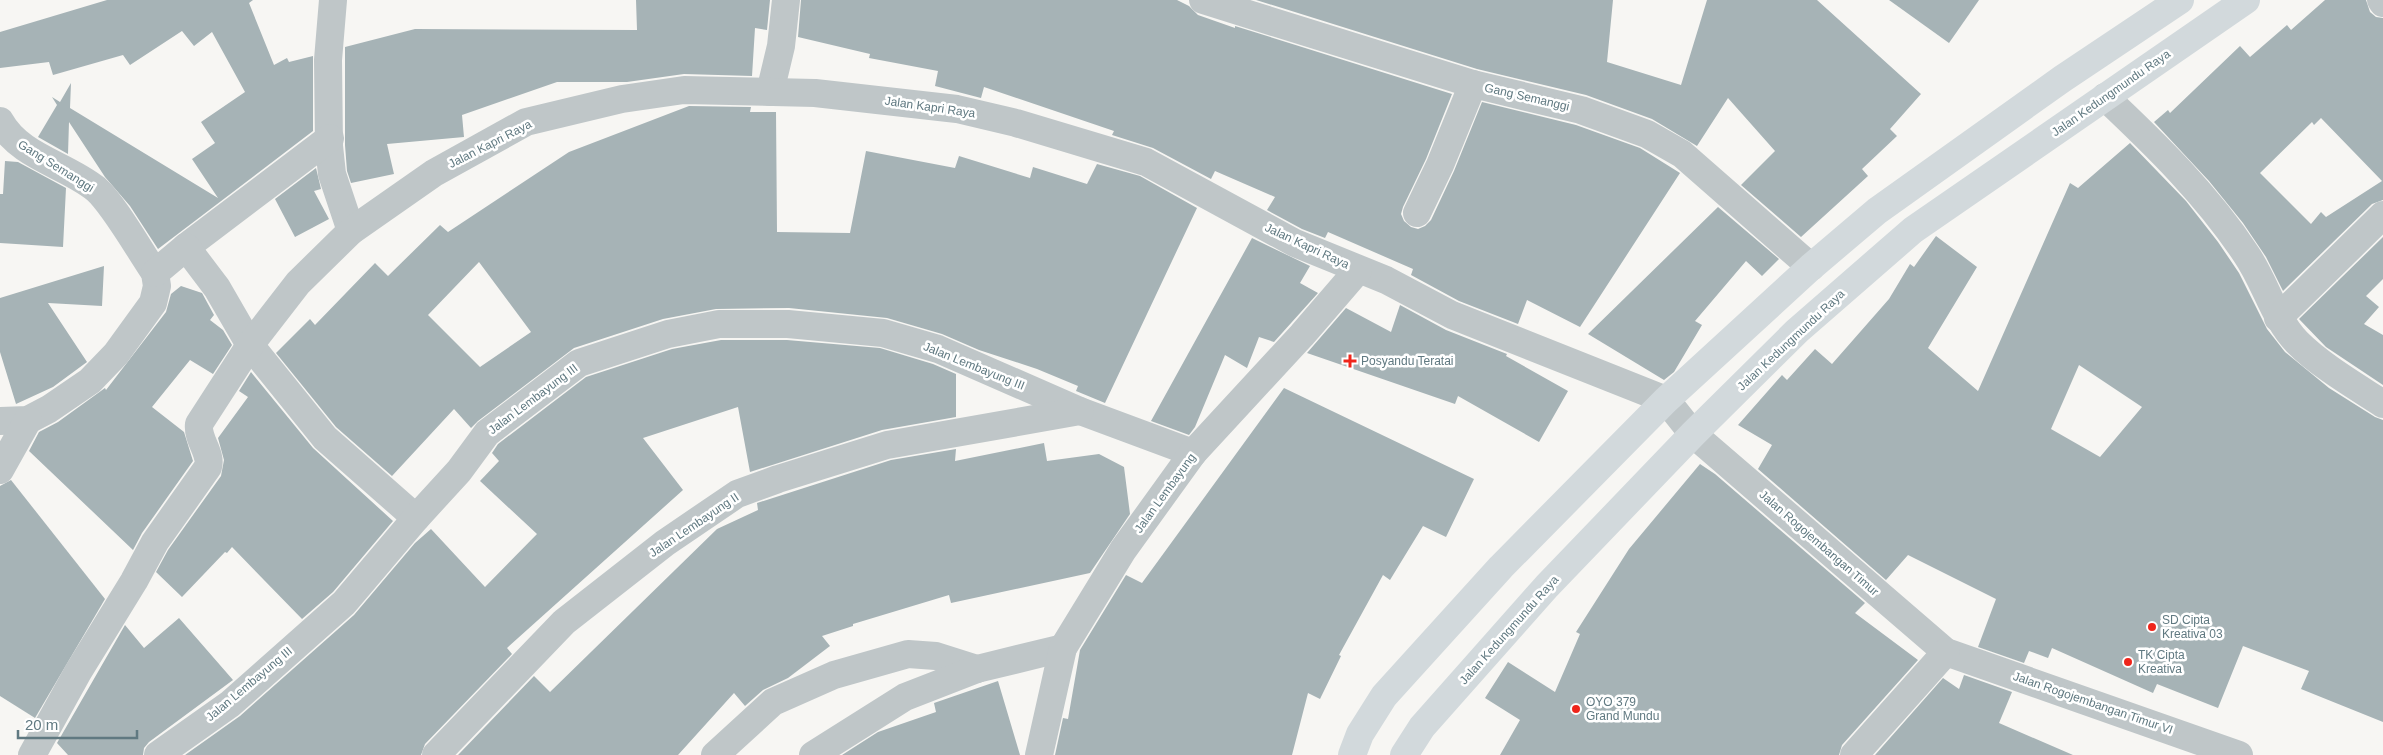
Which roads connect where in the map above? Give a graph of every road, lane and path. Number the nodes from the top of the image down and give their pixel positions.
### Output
1 (333, 0) edge
2 (786, 0) edge
3 (1203, 0) edge
4 (2180, 0) edge
5 (2381, 0) edge
6 (2242, 1) edge
7 (2383, 3) edge
8 (1473, 84) junction
9 (770, 92) junction
10 (2105, 96) junction
11 (0, 121) edge
12 (330, 138) junction
13 (1417, 213) dead end
14 (2383, 215) edge
15 (350, 230) junction
16 (186, 247) junction
17 (1811, 267) junction
18 (1358, 270) junction
19 (156, 280) junction
20 (2278, 318) junction
21 (250, 345) junction
22 (1666, 400) junction
23 (2383, 404) edge
24 (1080, 411) junction
25 (28, 420) junction
26 (0, 421) edge
27 (1693, 434) junction
28 (1193, 453) junction
29 (0, 470) edge
30 (416, 518) junction
31 (1063, 648) junction
32 (1946, 652) junction
33 (977, 669) junction
34 (32, 755) edge
35 (158, 755) edge
36 (436, 755) edge
37 (715, 755) edge
38 (813, 755) edge
39 (1039, 755) edge
40 (1352, 755) edge
41 (1404, 755) edge
42 (1854, 755) edge
43 (2239, 755) edge

1 - 12 street
2 - 9 street
3 - 8 street, Gang Semanggi
4 - 17 main road
5 - 7 street
6 - 10 main road, Jalan Kedungmundu Raya
8 - 13 street
8 - 17 street, Gang Semanggi
9 - 15 street, Jalan Kapri Raya
9 - 18 street, Jalan Kapri Raya
10 - 20 street
10 - 27 main road, Jalan Kedungmundu Raya
11 - 19 street, Gang Semanggi
12 - 15 street
12 - 16 street
14 - 20 street
15 - 21 street, Jalan Kapri Raya
16 - 19 street
16 - 21 street
17 - 22 main road
18 - 22 street, Jalan Kapri Raya
18 - 28 street, Jalan Lembayung
19 - 25 street
20 - 23 street
21 - 30 street
21 - 34 street, Jalan Kapri Raya
22 - 27 street, Jalan Rogojembangan Timur
22 - 40 main road
24 - 28 street, Jalan Lembayung III
24 - 30 street, Jalan Lembayung III
24 - 36 street, Jalan Lembayung II
25 - 26 street
25 - 29 street
27 - 32 street, Jalan Rogojembangan Timur
27 - 41 main road, Jalan Kedungmundu Raya
28 - 31 street, Jalan Lembayung
30 - 35 street, Jalan Lembayung III
31 - 33 street
31 - 39 street, Jalan Lembayung
32 - 42 street
32 - 43 street, Jalan Rogojembangan Timur VI
33 - 37 street
33 - 38 street

